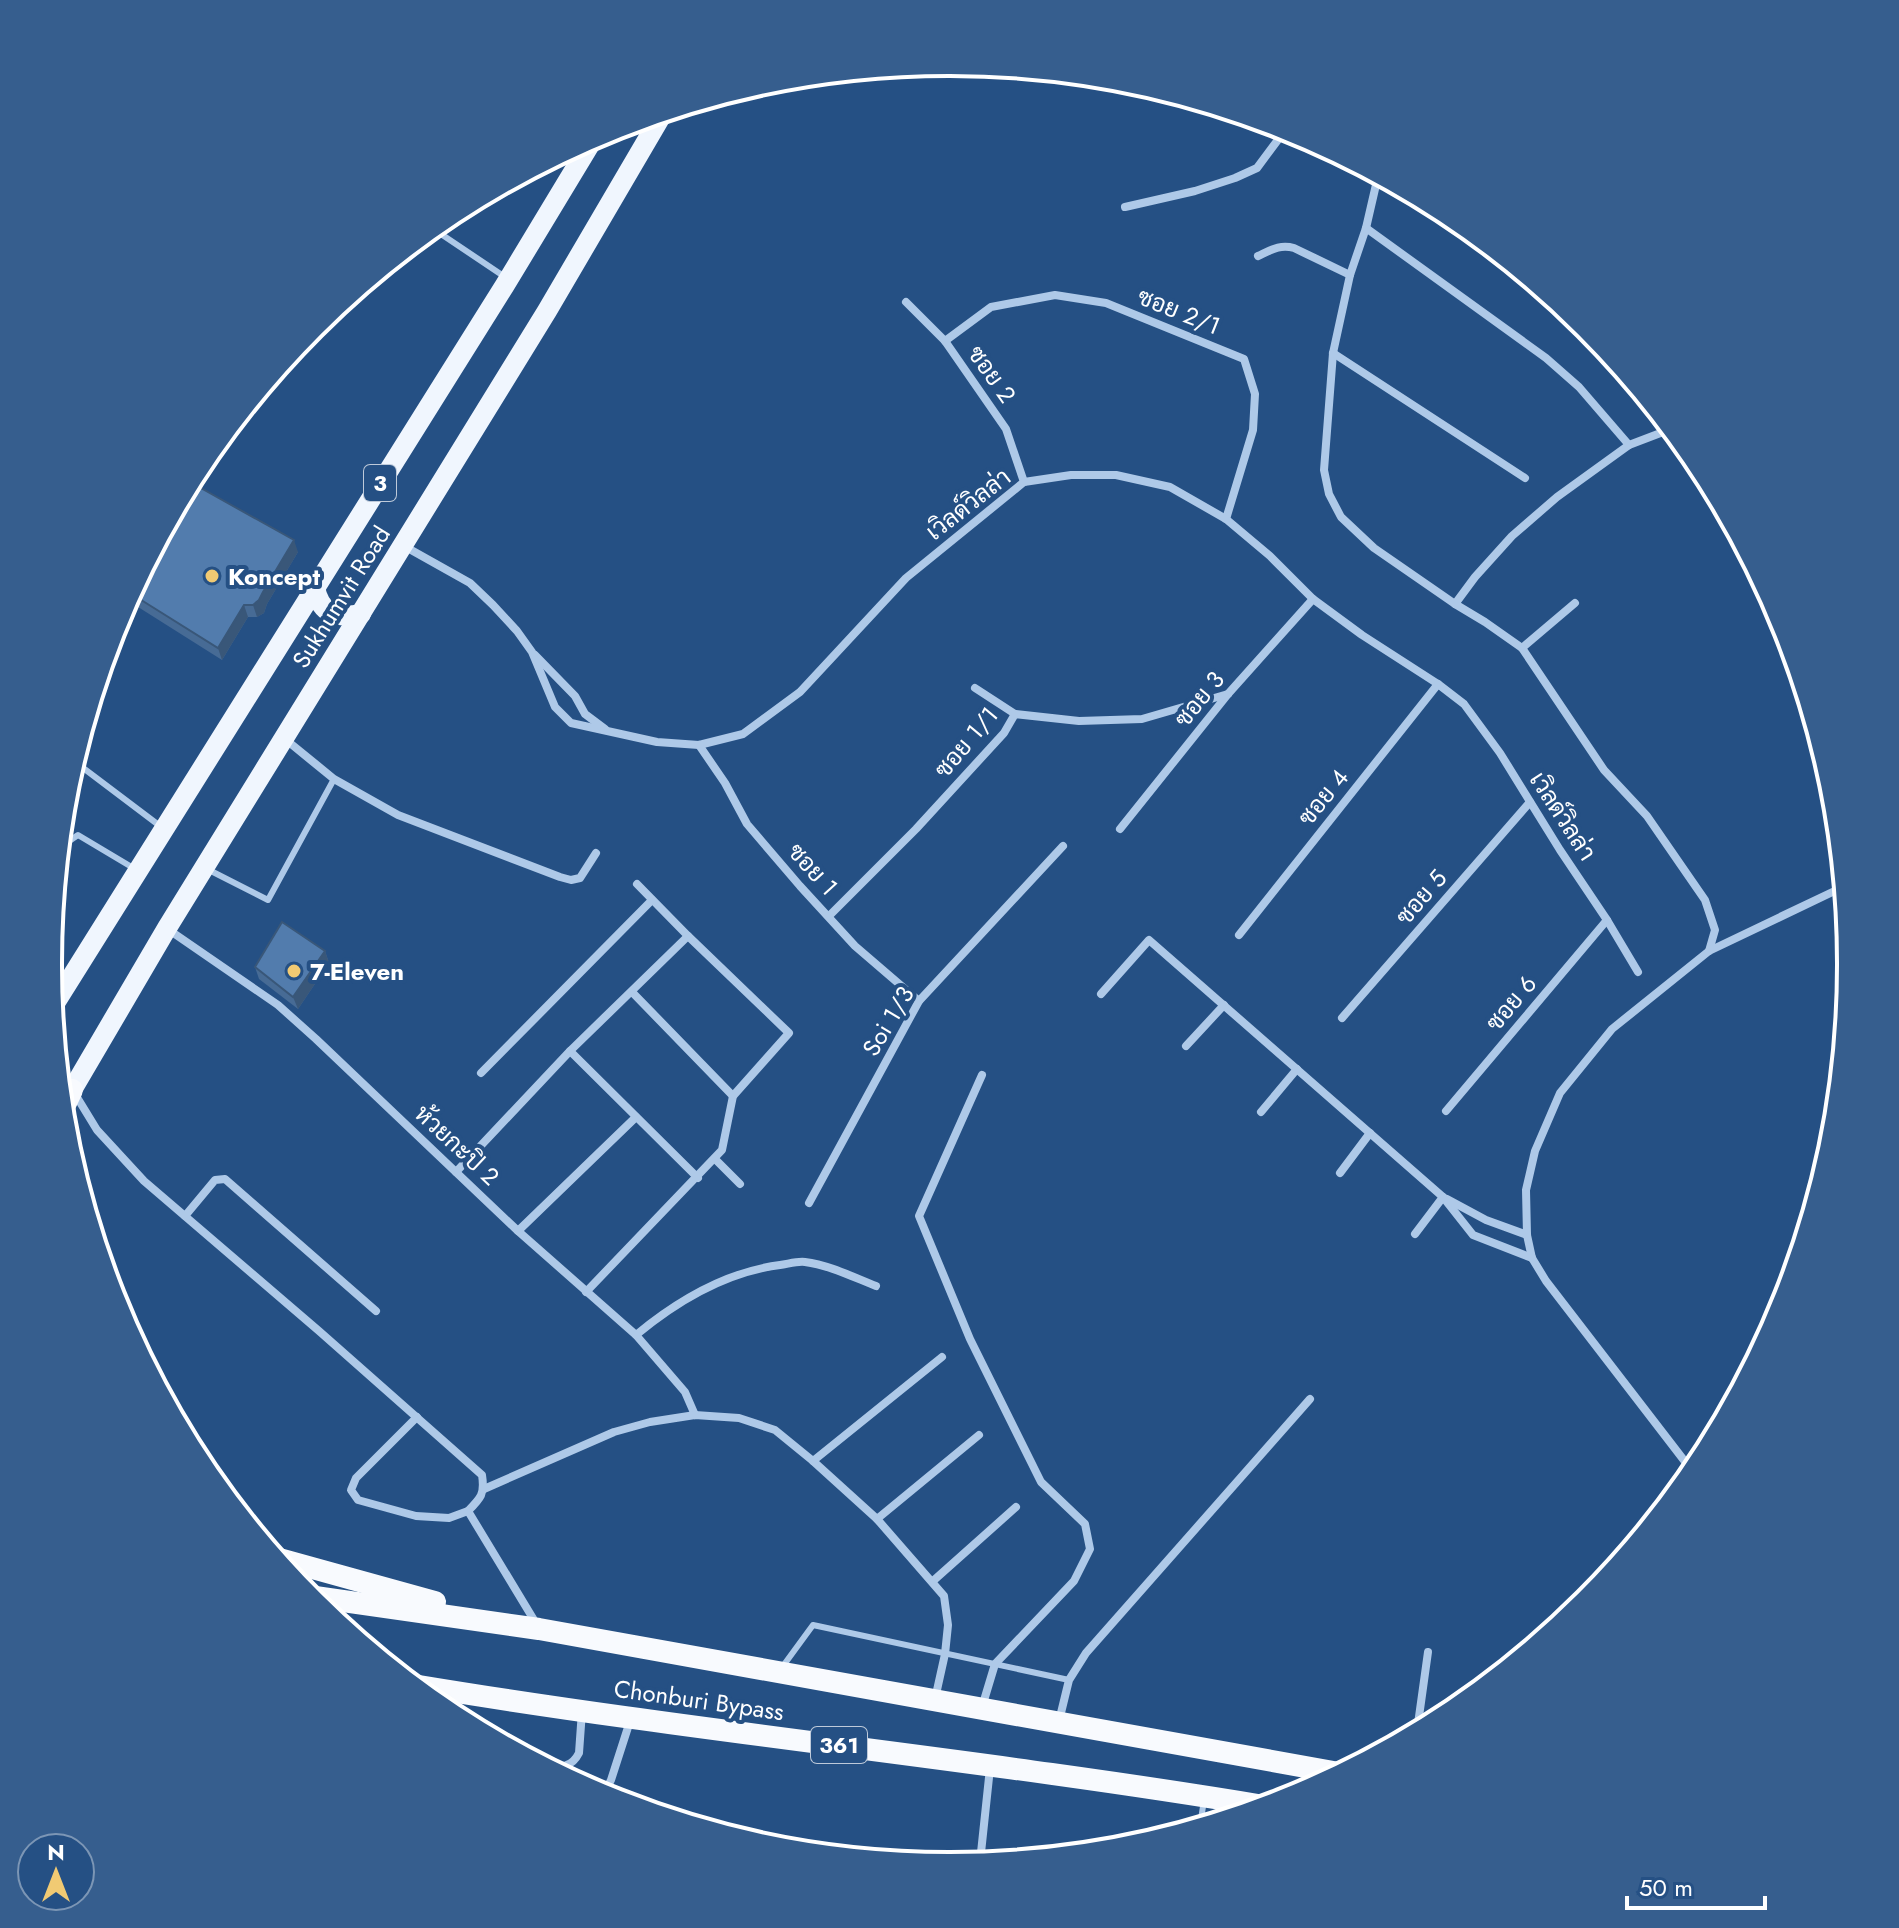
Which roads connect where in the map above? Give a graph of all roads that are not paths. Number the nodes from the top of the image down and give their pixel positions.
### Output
1 (654, 128) edge
2 (1278, 140) edge
3 (583, 156) edge
4 (1376, 186) edge
5 (1125, 207) dead end
6 (1366, 228) junction
7 (443, 235) edge
8 (1258, 256) dead end
9 (1350, 275) junction
10 (508, 279) junction
11 (906, 302) dead end
12 (945, 341) junction
13 (1333, 353) junction
14 (1660, 433) edge
15 (1629, 445) junction
16 (1525, 478) dead end
17 (1024, 482) junction
18 (1226, 519) junction
19 (403, 546) junction
20 (315, 588) junction
21 (1313, 599) junction
22 (1575, 603) dead end
23 (1455, 604) junction
24 (361, 614) junction
25 (1522, 648) junction
26 (532, 652) junction
27 (1438, 684) junction
28 (975, 688) dead end
29 (1228, 694) junction
30 (1015, 714) junction
31 (609, 733) junction
32 (284, 738) junction
33 (699, 745) junction
34 (84, 769) edge
35 (334, 779) junction
36 (1530, 802) junction
37 (164, 829) junction
38 (1120, 829) dead end
39 (71, 839) edge
40 (1063, 846) dead end
41 (596, 853) dead end
42 (204, 867) junction
43 (138, 871) junction
44 (637, 884) dead end
45 (1834, 892) edge
46 (652, 900) junction
47 (829, 916) junction
48 (1607, 920) junction
49 (167, 928) junction
50 (1239, 935) dead end
51 (688, 936) junction
52 (1709, 951) junction
53 (1638, 972) dead end
54 (63, 991) edge
55 (632, 992) junction
56 (1101, 994) dead end
57 (919, 1001) junction
58 (1224, 1005) junction
59 (1342, 1018) dead end
60 (1186, 1046) dead end
61 (570, 1051) junction
62 (1297, 1069) junction
63 (481, 1073) dead end
64 (982, 1075) dead end
65 (72, 1093) edge
66 (733, 1096) junction
67 (75, 1111) edge
68 (1446, 1111) dead end
69 (1261, 1112) dead end
70 (636, 1117) junction
71 (1370, 1133) junction
72 (715, 1159) junction
73 (456, 1172) junction
74 (1340, 1173) dead end
75 (698, 1178) junction
76 (740, 1184) dead end
77 (1443, 1197) junction
78 (809, 1203) dead end
79 (185, 1216) junction
80 (518, 1231) junction
81 (1415, 1234) dead end
82 (1527, 1235) junction
83 (1532, 1258) junction
84 (876, 1286) dead end
85 (586, 1292) junction
86 (376, 1311) dead end
87 (636, 1335) junction
88 (942, 1357) dead end
89 (1310, 1399) dead end
90 (695, 1415) junction
91 (417, 1417) junction
92 (979, 1435) dead end
93 (813, 1461) junction
94 (1684, 1461) edge
95 (484, 1489) junction
96 (1016, 1507) dead end
97 (468, 1511) junction
98 (877, 1519) junction
99 (295, 1563) edge
100 (933, 1581) junction
101 (329, 1599) edge
102 (513, 1624) junction
103 (539, 1629) junction
104 (1428, 1652) dead end
105 (945, 1654) junction
106 (995, 1664) junction
107 (779, 1673) junction
108 (1069, 1680) junction
109 (449, 1697) edge
110 (935, 1700) junction
111 (982, 1708) junction
112 (582, 1711) junction
113 (631, 1717) junction
114 (1419, 1717) edge
115 (1059, 1721) junction
116 (991, 1764) junction
117 (569, 1765) edge
118 (1321, 1770) edge
119 (609, 1784) edge
120 (1205, 1796) junction
121 (1240, 1802) edge
122 (1202, 1814) edge
123 (981, 1851) edge

1 - 19 main road, Sukhumvit Road / 3
2 - 5 street
3 - 10 main road, Sukhumvit Road / 3
4 - 6 street
6 - 9 street
6 - 15 street
7 - 10 lane
8 - 9 street
9 - 13 street
10 - 20 main road, Sukhumvit Road / 3
11 - 12 street, ซอย 2
12 - 17 street, ซอย 2
12 - 18 street, ซอย 2/1
13 - 16 street
13 - 23 street
14 - 15 street
15 - 23 street
17 - 18 street, เวิลด์วิลล่า
17 - 33 street, เวิลด์วิลล่า
18 - 21 street, เวิลด์วิลล่า
19 - 24 main road, Sukhumvit Road / 3
19 - 26 street, เวิลด์วิลล่า
20 - 24 main road
20 - 37 main road, Sukhumvit Road / 3
21 - 27 street, เวิลด์วิลล่า
21 - 29 street, ซอย 3
22 - 25 street
23 - 25 street
24 - 32 main road, Sukhumvit Road / 3
25 - 52 street
26 - 31 street
26 - 31 street, เวิลด์วิลล่า
27 - 36 street, เวิลด์วิลล่า
27 - 50 street, ซอย 4
28 - 30 street
29 - 30 street, ซอย 1/1
29 - 38 street, ซอย 3
30 - 47 street, ซอย 1/1
31 - 33 street, เวิลด์วิลล่า
32 - 35 street
32 - 42 main road, Sukhumvit Road / 3
33 - 47 street, ซอย 1
34 - 37 lane
35 - 41 street
35 - 42 lane
36 - 48 street, เวิลด์วิลล่า
36 - 59 street, ซอย 5
37 - 43 main road, Sukhumvit Road / 3
39 - 43 lane
40 - 57 street, Soi 1/3
42 - 49 main road, Sukhumvit Road / 3
43 - 54 main road, Sukhumvit Road / 3
44 - 46 street
45 - 52 street
46 - 51 street
46 - 63 street
47 - 57 street, ซอย 1
48 - 53 street, เวิลด์วิลล่า
48 - 68 street, ซอย 6
49 - 65 main road, Sukhumvit Road / 3
49 - 73 street, ห้วยกะปิ 2
51 - 55 street
51 - 66 street
52 - 82 street
55 - 61 street
55 - 66 street
56 - 58 street
57 - 78 street, Soi 1/3
58 - 60 street
58 - 62 street
61 - 70 street
61 - 73 street
62 - 69 street
62 - 71 street
64 - 106 street
66 - 72 street
67 - 79 street
70 - 75 street
70 - 80 street
71 - 74 street
71 - 77 street
72 - 75 street
72 - 76 street
73 - 80 street, ห้วยกะปิ 2
75 - 85 street
77 - 81 street
77 - 82 street
77 - 83 street
79 - 86 street
79 - 91 street
80 - 85 street, ห้วยกะปิ 2
82 - 83 street
83 - 94 street
84 - 87 street
85 - 87 street, ห้วยกะปิ 2
87 - 90 street, ห้วยกะปิ 2
88 - 93 street
89 - 108 street
90 - 93 street
90 - 95 street
91 - 95 street
91 - 97 street
92 - 98 street
93 - 98 street
95 - 97 street
96 - 100 street
97 - 103 street
98 - 100 street
99 - 102 highway
100 - 105 street
101 - 102 highway
102 - 103 highway, Chonburi Bypass
103 - 107 highway, Chonburi Bypass
104 - 114 street
105 - 106 lane
105 - 107 lane
105 - 110 street
106 - 108 lane
106 - 111 street
107 - 110 highway, Chonburi Bypass
108 - 115 street
109 - 112 highway, Chonburi Bypass / 361
110 - 111 highway, Chonburi Bypass
111 - 115 highway, Chonburi Bypass
112 - 113 highway, Chonburi Bypass / 361
112 - 117 street
113 - 116 highway, Chonburi Bypass / 361
113 - 119 street
115 - 118 highway, Chonburi Bypass
116 - 120 highway, Chonburi Bypass / 361
116 - 123 street
120 - 121 highway, Chonburi Bypass / 361
120 - 122 lane

